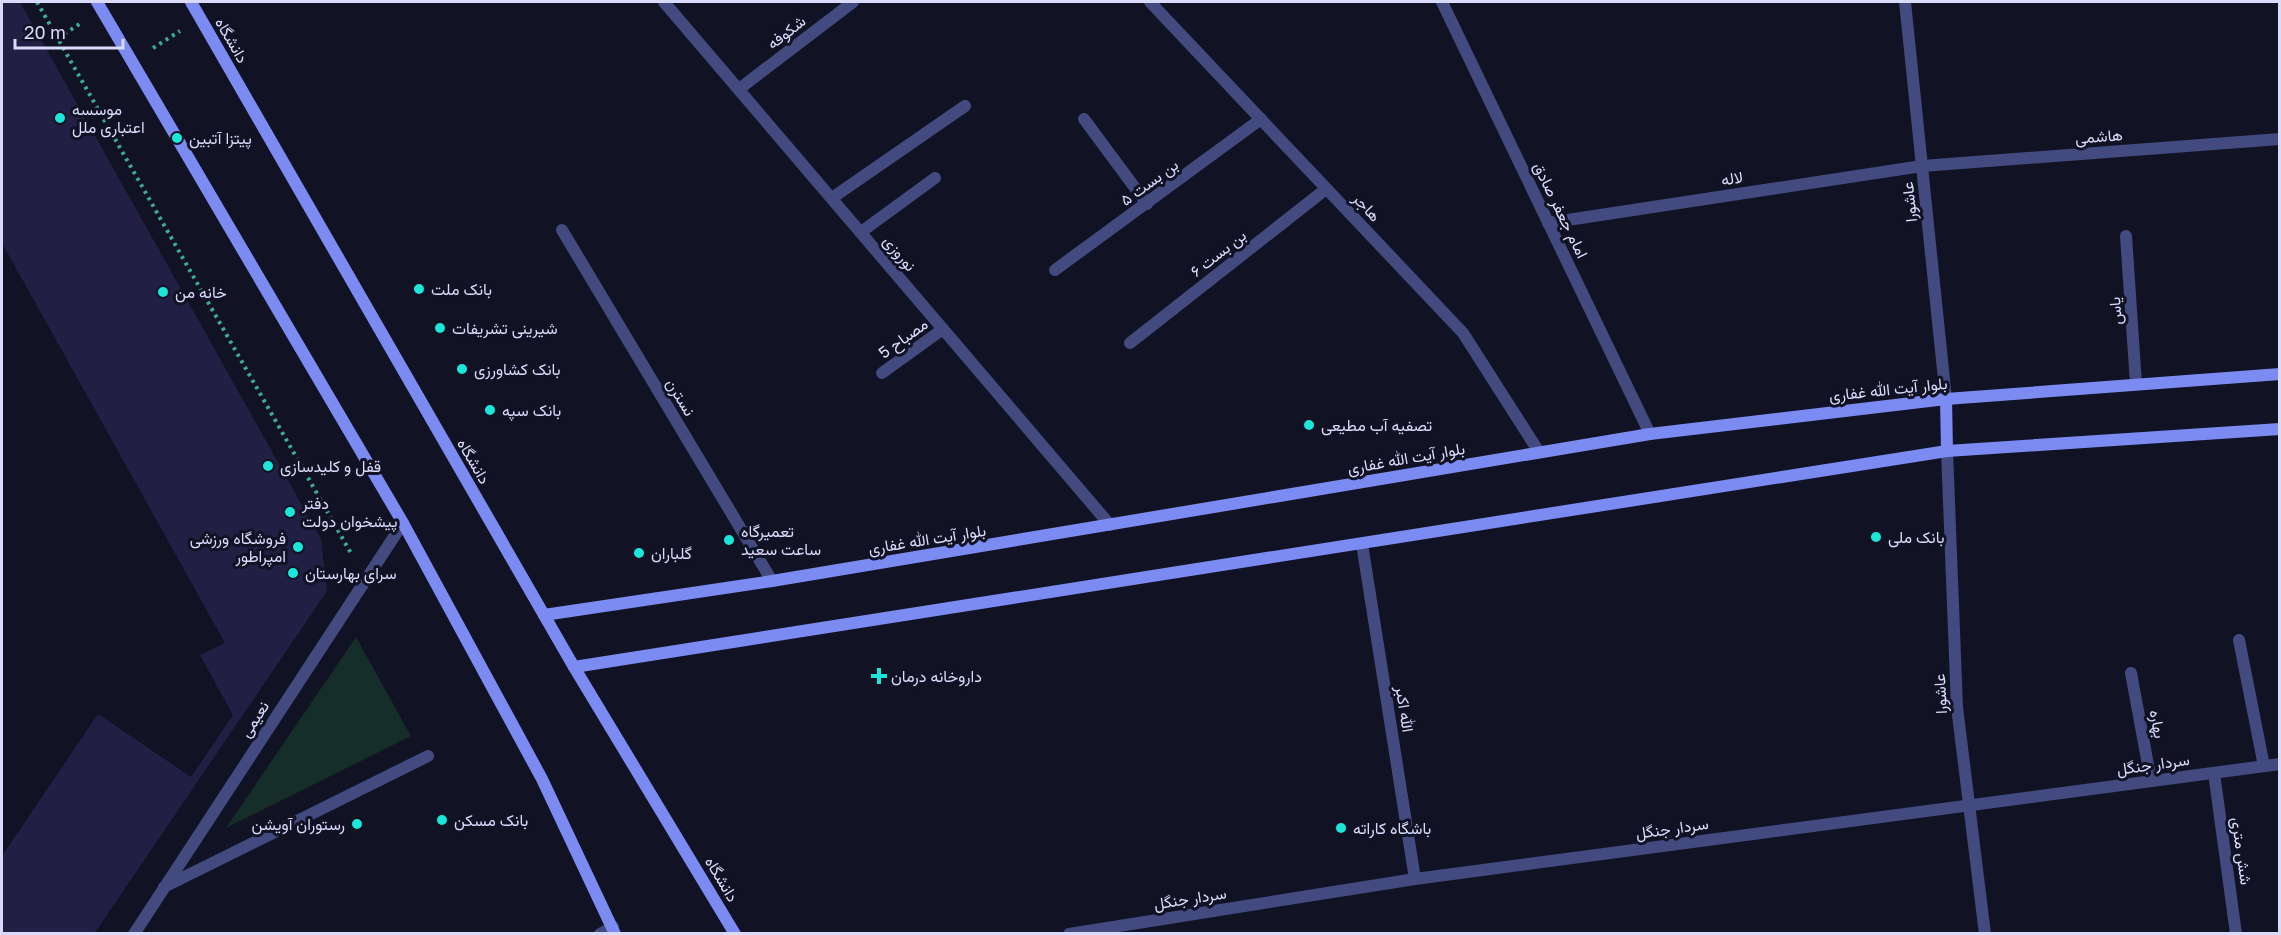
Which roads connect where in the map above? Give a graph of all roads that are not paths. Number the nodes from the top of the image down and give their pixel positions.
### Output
1 (97, 2) edge
2 (191, 2) edge
3 (664, 2) edge
4 (852, 2) edge
5 (1150, 2) edge
6 (1442, 2) edge
7 (1905, 2) edge
8 (739, 89) junction
9 (965, 106) dead end
10 (1084, 118) dead end
11 (1261, 119) junction
12 (2280, 139) edge
13 (1922, 166) junction
14 (935, 178) dead end
15 (1326, 189) junction
16 (832, 198) junction
17 (1147, 204) junction
18 (1548, 223) junction
19 (562, 230) dead end
20 (861, 232) junction
21 (2126, 236) dead end
22 (1055, 270) dead end
23 (943, 329) junction
24 (1130, 343) dead end
25 (882, 373) dead end
26 (2280, 374) edge
27 (2136, 384) junction
28 (1946, 399) junction
29 (2280, 429) edge
30 (1650, 434) junction
31 (1947, 451) junction
32 (1539, 452) junction
33 (403, 523) junction
34 (1110, 525) junction
35 (1362, 544) junction
36 (772, 581) junction
37 (544, 615) junction
38 (2239, 640) dead end
39 (574, 667) junction
40 (2132, 673) dead end
41 (429, 756) dead end
42 (2280, 764) edge
43 (2264, 766) junction
44 (2214, 773) junction
45 (2151, 781) junction
46 (1967, 806) junction
47 (1414, 879) junction
48 (162, 888) junction
49 (614, 930) edge
50 (134, 933) edge
51 (600, 933) edge
52 (735, 933) edge
53 (1069, 933) edge
54 (1985, 933) edge
55 (2236, 933) edge

1 - 33 main road
2 - 37 main road, دانشگاه
3 - 8 street, نوروزی
4 - 8 street, شکوفه
5 - 11 street, هاجر
6 - 18 street, امام جعفر صادق
7 - 13 street, عاشورا
8 - 16 street, نوروزی
9 - 16 street
10 - 17 street
11 - 15 street, هاجر
11 - 17 street, بن بست ۵
12 - 13 street, هاشمی
13 - 18 street, لاله
13 - 28 street, عاشورا
14 - 20 street
15 - 24 street, بن بست ۶
15 - 32 street, هاجر
16 - 20 street, نوروزی
17 - 22 street, بن بست ۵
18 - 30 street, امام جعفر صادق
19 - 36 street, نسترن
20 - 23 street, نوروزی
21 - 27 street, یاس
23 - 25 street, مصباح 5
23 - 34 street, نوروزی
26 - 27 main road, بلوار آیت الله غفاری
27 - 28 main road, بلوار آیت الله غفاری
28 - 30 main road, بلوار آیت الله غفاری
28 - 31 main road
29 - 31 main road
30 - 32 main road, بلوار آیت الله غفاری
31 - 35 main road
31 - 46 street, عاشورا
32 - 34 main road, بلوار آیت الله غفاری
33 - 48 street, نعیمی
33 - 49 main road
34 - 36 main road, بلوار آیت الله غفاری
35 - 39 main road
35 - 47 street, الله اکبر
36 - 37 main road, بلوار آیت الله غفاری
37 - 39 main road, دانشگاه
38 - 43 street
39 - 52 main road, دانشگاه
40 - 45 street, بهاره
41 - 48 street
42 - 43 street, سردار جنگل
43 - 44 street, سردار جنگل
44 - 45 street, سردار جنگل
44 - 55 street, شش متری
45 - 46 street, سردار جنگل
46 - 47 street, سردار جنگل
46 - 54 street, عاشورا
47 - 53 street, سردار جنگل
48 - 50 street, نعیمی
49 - 51 street

